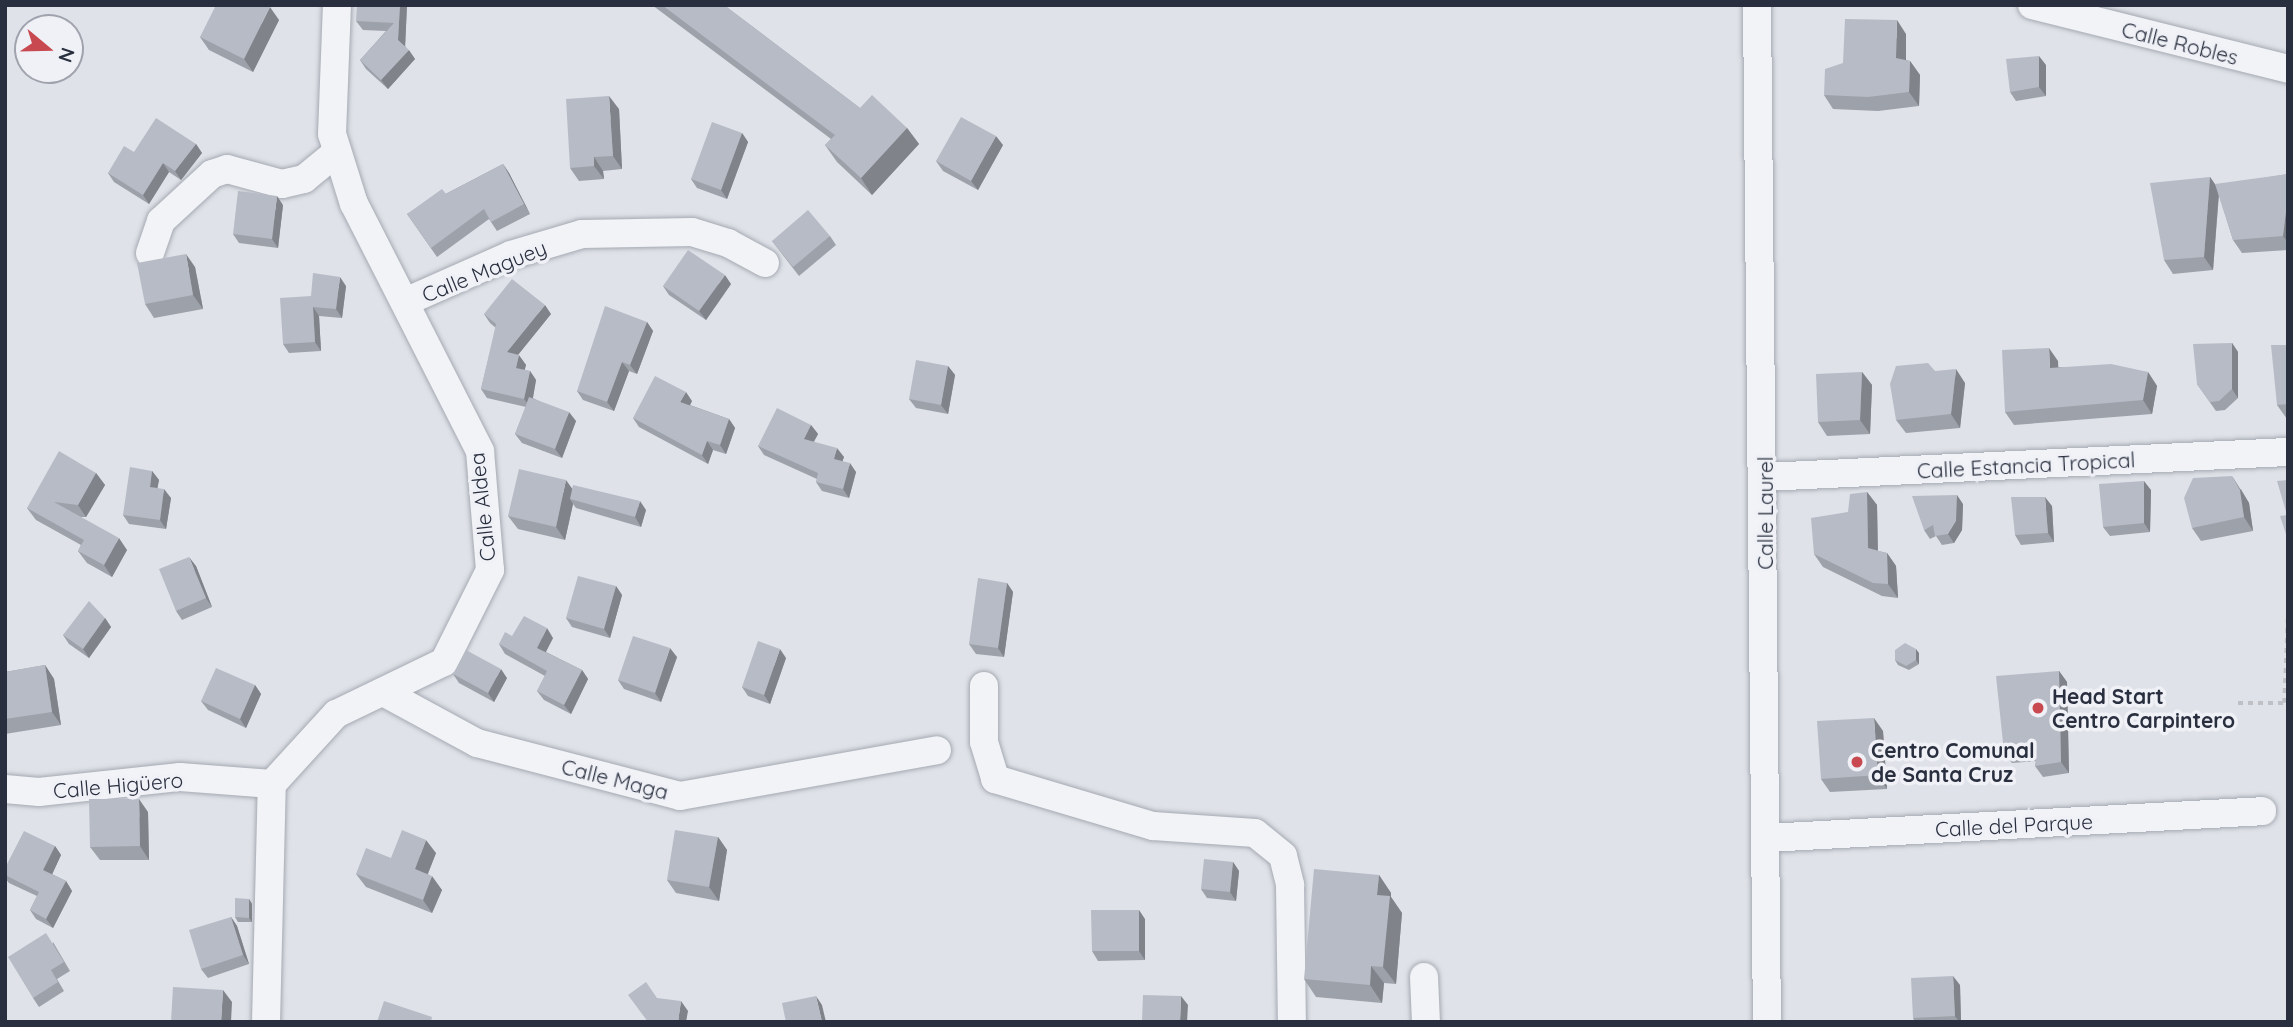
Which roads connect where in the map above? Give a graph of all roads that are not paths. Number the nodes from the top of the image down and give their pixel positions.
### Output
1 (337, 5) edge
2 (1757, 5) edge
3 (2032, 5) edge
4 (2288, 69) edge
5 (337, 152) junction
6 (150, 253) dead end
7 (765, 263) dead end
8 (405, 302) junction
9 (2288, 452) edge
10 (1765, 477) junction
11 (984, 686) dead end
12 (383, 692) junction
13 (937, 750) dead end
14 (272, 784) junction
15 (5, 789) edge
16 (2262, 811) dead end
17 (1767, 838) junction
18 (1424, 977) dead end
19 (266, 1022) edge
20 (1292, 1022) edge
21 (1426, 1022) edge
22 (1767, 1022) edge

1 - 5 street, Calle Aldea
2 - 10 street, Calle Laurel
3 - 4 street, Calle Robles
5 - 6 street
5 - 8 street, Calle Aldea
7 - 8 street, Calle Maguey
8 - 12 street, Calle Aldea
9 - 10 street, Calle Estancia Tropical
10 - 17 street, Calle Laurel
11 - 20 street
12 - 13 street, Calle Maga
12 - 14 street, Calle Aldea
14 - 15 street, Calle Higüero
14 - 19 street
16 - 17 street, Calle del Parque
17 - 22 street, Calle Laurel
18 - 21 street

